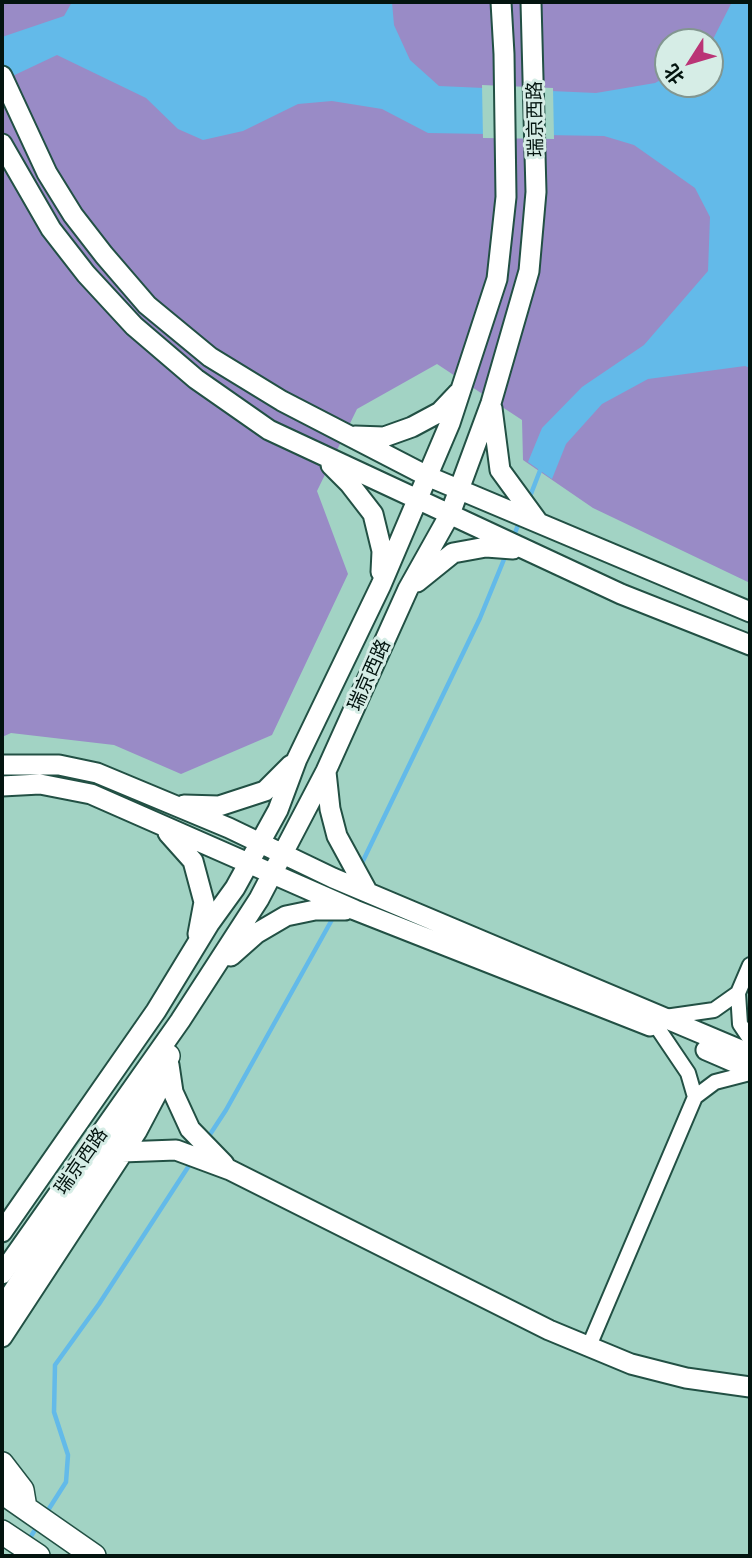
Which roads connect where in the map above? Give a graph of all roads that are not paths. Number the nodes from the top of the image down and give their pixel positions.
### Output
1 (501, 2) edge
2 (531, 2) edge
3 (2, 76) edge
4 (2, 144) edge
5 (461, 390) junction
6 (282, 401) junction
7 (491, 403) junction
8 (269, 430) junction
9 (348, 436) junction
10 (320, 455) junction
11 (427, 476) junction
12 (459, 490) junction
13 (417, 498) junction
14 (450, 514) junction
15 (539, 523) junction
16 (526, 550) junction
17 (635, 564) junction
18 (381, 585) junction
19 (408, 589) junction
20 (621, 594) junction
21 (750, 612) edge
22 (750, 645) edge
23 (297, 759) junction
24 (2, 765) edge
25 (326, 771) junction
26 (2, 786) edge
27 (171, 804) junction
28 (163, 827) junction
29 (260, 842) junction
30 (283, 854) junction
31 (248, 863) junction
32 (273, 874) junction
33 (372, 893) junction
34 (319, 903) junction
35 (196, 945) junction
36 (750, 965) edge
37 (215, 970) junction
38 (738, 993) junction
39 (180, 1021) junction
40 (661, 1024) junction
41 (750, 1039) edge
42 (750, 1054) edge
43 (168, 1056) junction
44 (750, 1071) edge
45 (695, 1097) junction
46 (122, 1152) junction
47 (229, 1169) junction
48 (2, 1232) edge
49 (2, 1274) edge
50 (3, 1310) edge
51 (2, 1337) edge
52 (589, 1346) junction
53 (750, 1387) edge
54 (2, 1464) edge
55 (2, 1492) edge
56 (25, 1507) junction
57 (2, 1532) edge
58 (38, 1556) edge
59 (94, 1556) edge

1 - 5 street, 瑞京西路
2 - 7 street, 瑞京西路
3 - 6 street
4 - 8 street
5 - 9 street
5 - 11 street, 瑞京西路
6 - 8 street
6 - 9 street
7 - 12 street, 瑞京西路
7 - 15 street
8 - 10 street
9 - 11 street
10 - 13 street
10 - 18 street
11 - 12 street
11 - 13 street, 瑞京西路
12 - 14 street, 瑞京西路
12 - 15 street
13 - 14 street
13 - 18 street, 瑞京西路
14 - 16 street
14 - 19 street, 瑞京西路
15 - 17 street
16 - 19 street
16 - 20 street
17 - 20 street
17 - 21 street
18 - 23 street, 瑞京西路
19 - 25 street, 瑞京西路
20 - 22 street
23 - 27 street
23 - 29 street, 瑞京西路
24 - 27 street
25 - 30 street, 瑞京西路
25 - 33 street
26 - 28 street
27 - 29 street
28 - 31 street
28 - 35 street
29 - 30 street
29 - 31 street, 瑞京西路
30 - 32 street, 瑞京西路
30 - 33 street
31 - 32 street
31 - 35 street, 瑞京西路
32 - 34 street
32 - 37 street, 瑞京西路
33 - 40 street
34 - 37 street
34 - 40 street
35 - 48 street, 瑞京西路
36 - 38 street
37 - 39 street, 瑞京西路
38 - 40 street
38 - 41 street
39 - 43 street
39 - 49 street, 瑞京西路
40 - 42 street
40 - 44 street
40 - 45 street
43 - 46 street
43 - 47 street
43 - 50 main road
44 - 45 street
45 - 52 street
46 - 47 street
46 - 51 street
47 - 52 street
52 - 53 street
54 - 56 main road
55 - 56 main road
56 - 59 main road
57 - 58 main road

